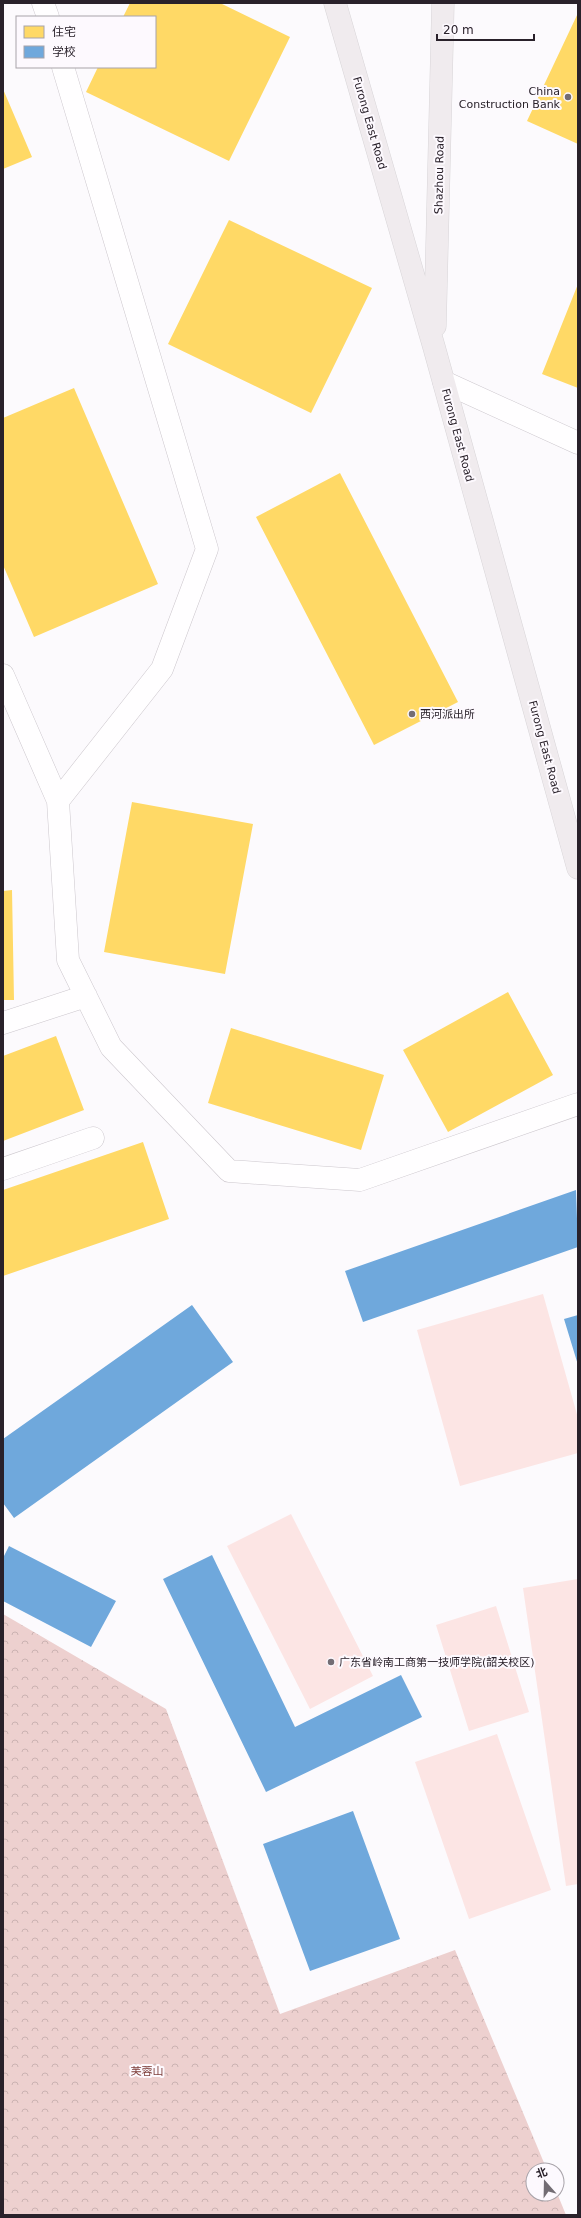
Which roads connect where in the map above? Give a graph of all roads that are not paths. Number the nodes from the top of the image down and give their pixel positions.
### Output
1 (43, 3) edge
2 (335, 3) edge
3 (443, 3) edge
4 (48, 16) edge
5 (63, 68) edge
6 (434, 347) junction
7 (444, 382) junction
8 (578, 443) edge
9 (3, 675) edge
10 (58, 801) junction
11 (578, 868) edge
12 (86, 996) junction
13 (3, 1023) edge
14 (578, 1104) edge
15 (93, 1138) dead end
16 (3, 1169) edge

1 - 4 street
2 - 6 main road, Furong East Road
3 - 6 main road, Shazhou Road
5 - 10 street
6 - 7 main road, Furong East Road
7 - 8 street
7 - 11 main road, Furong East Road
9 - 10 street
10 - 12 street
12 - 13 street
12 - 14 street
15 - 16 street

